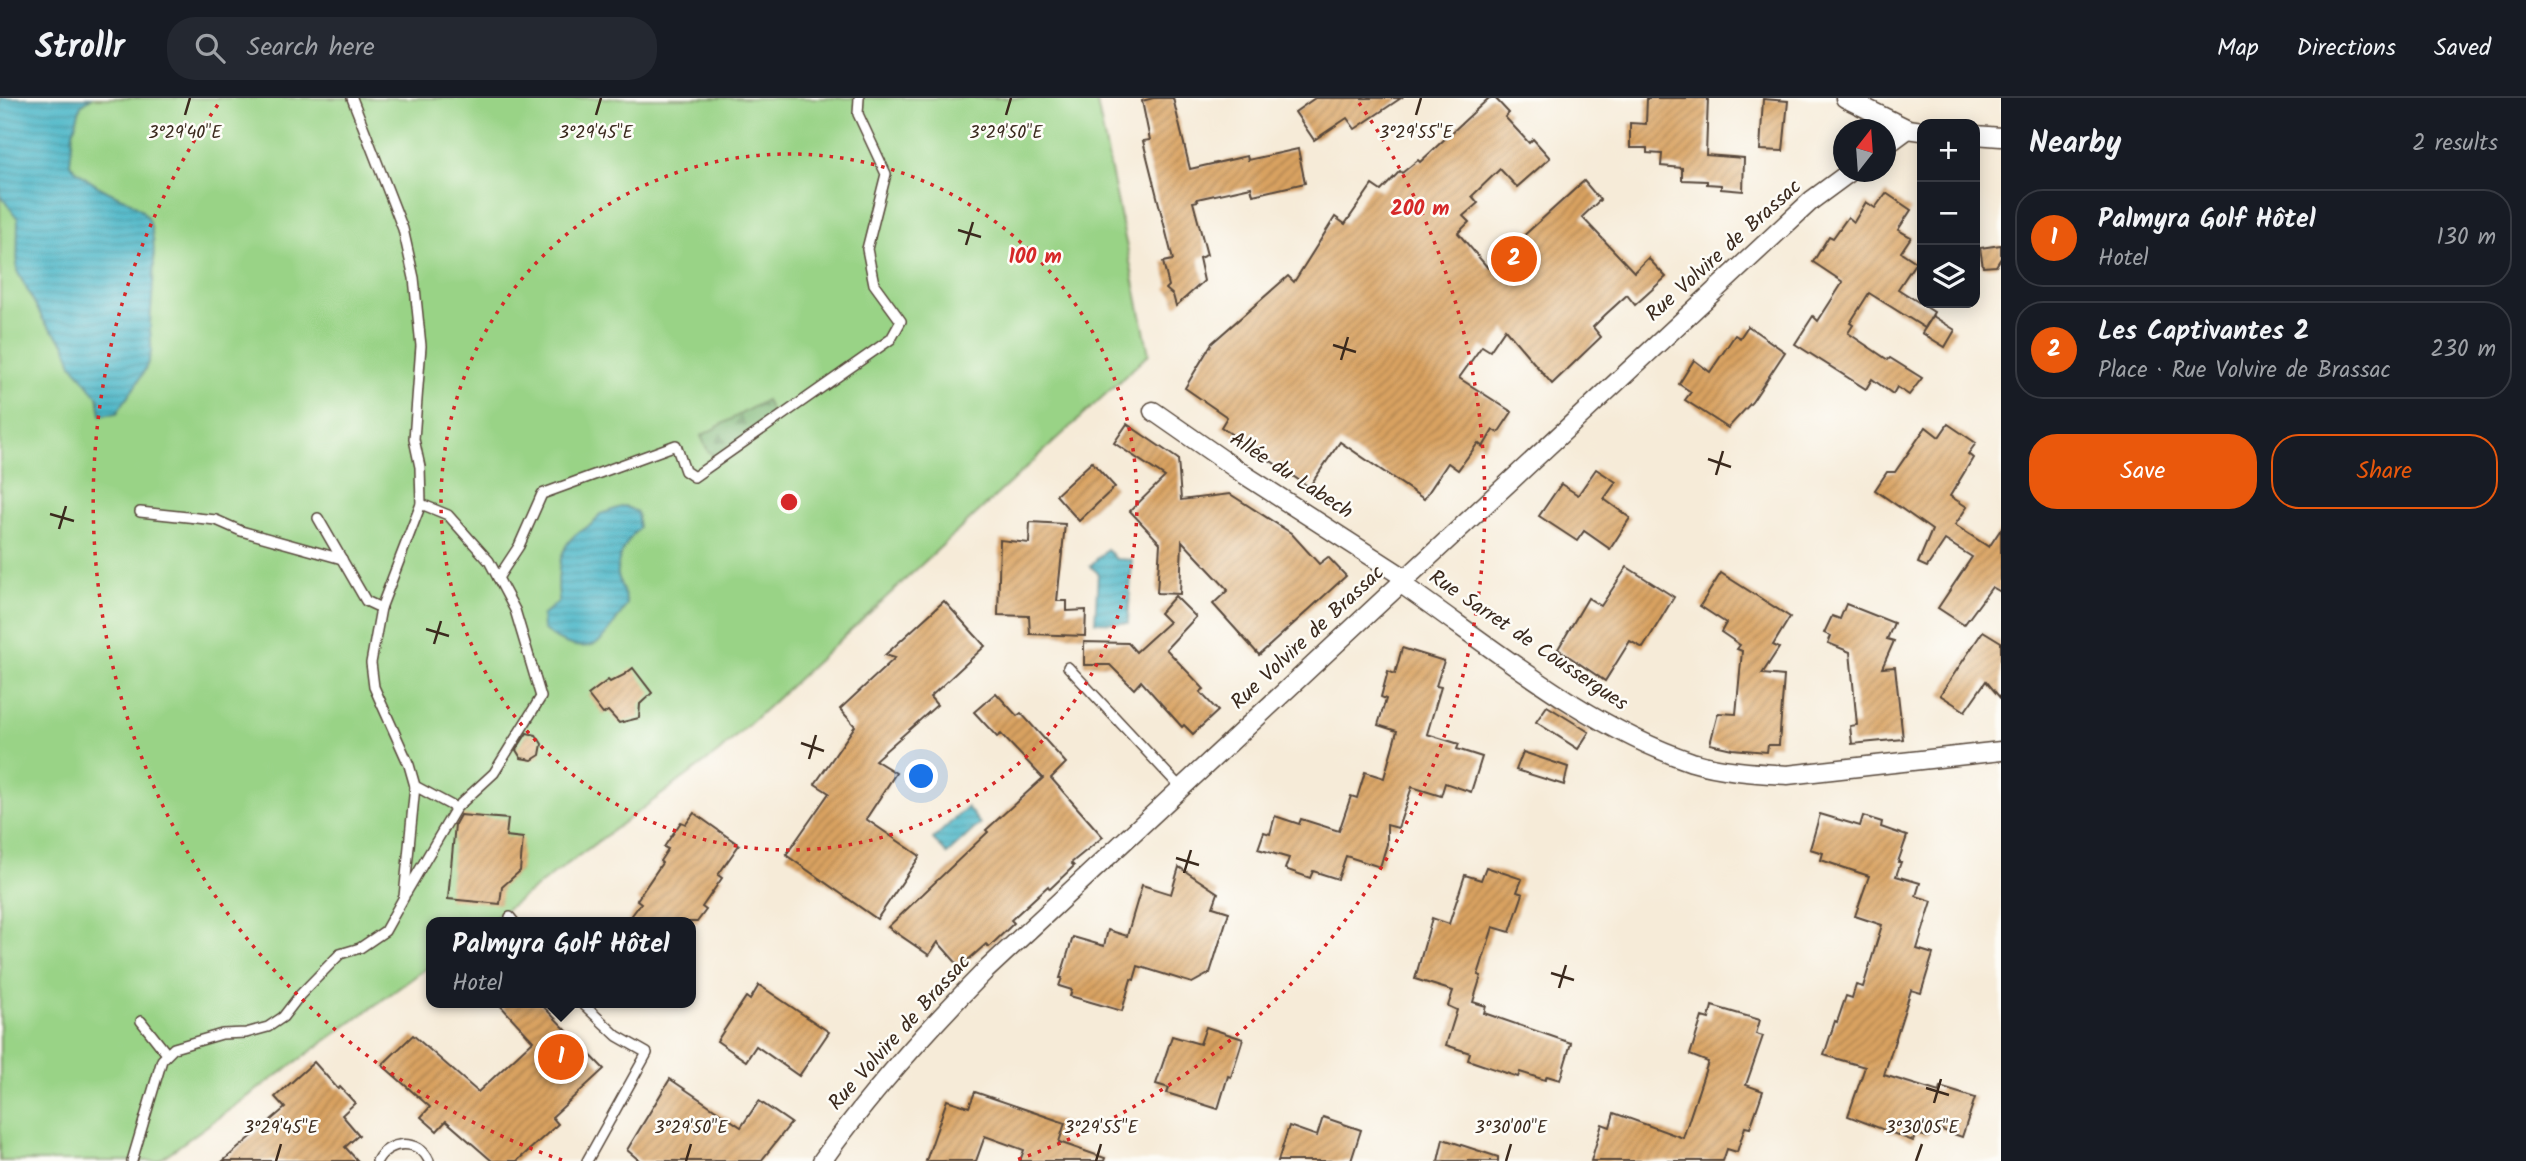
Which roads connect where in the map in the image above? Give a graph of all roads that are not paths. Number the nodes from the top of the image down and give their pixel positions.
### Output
1 (352, 98) edge
2 (859, 98) edge
3 (1845, 98) edge
4 (1915, 130) edge
5 (1980, 135) edge
6 (2001, 137) edge
7 (1896, 140) edge
8 (1836, 182) edge
9 (1153, 411) dead end
10 (422, 504) junction
11 (140, 512) dead end
12 (318, 518) dead end
13 (342, 559) junction
14 (498, 578) junction
15 (1403, 581) junction
16 (381, 608) junction
17 (1068, 667) dead end
18 (2001, 751) edge
19 (415, 786) junction
20 (1181, 788) junction
21 (456, 808) junction
22 (404, 897) junction
23 (587, 1008) edge
24 (141, 1021) dead end
25 (167, 1054) junction
26 (132, 1161) edge
27 (377, 1161) edge
28 (429, 1161) edge
29 (587, 1161) edge
30 (822, 1161) edge

1 - 10 lane
2 - 14 lane
3 - 4 street
4 - 7 street
5 - 6 street
8 - 15 street, Rue Volvire de Brassac
9 - 15 street, Allée du Labech
10 - 14 lane
10 - 16 lane
11 - 13 lane
12 - 13 lane
13 - 16 lane
14 - 21 lane
15 - 18 street, Rue Sarret de Coussergues
15 - 20 street, Rue Volvire de Brassac
16 - 19 lane
17 - 20 lane
19 - 21 lane
19 - 22 lane
20 - 30 street, Rue Volvire de Brassac
21 - 22 lane
22 - 25 lane
23 - 29 lane
24 - 25 lane
25 - 26 lane
27 - 28 lane

